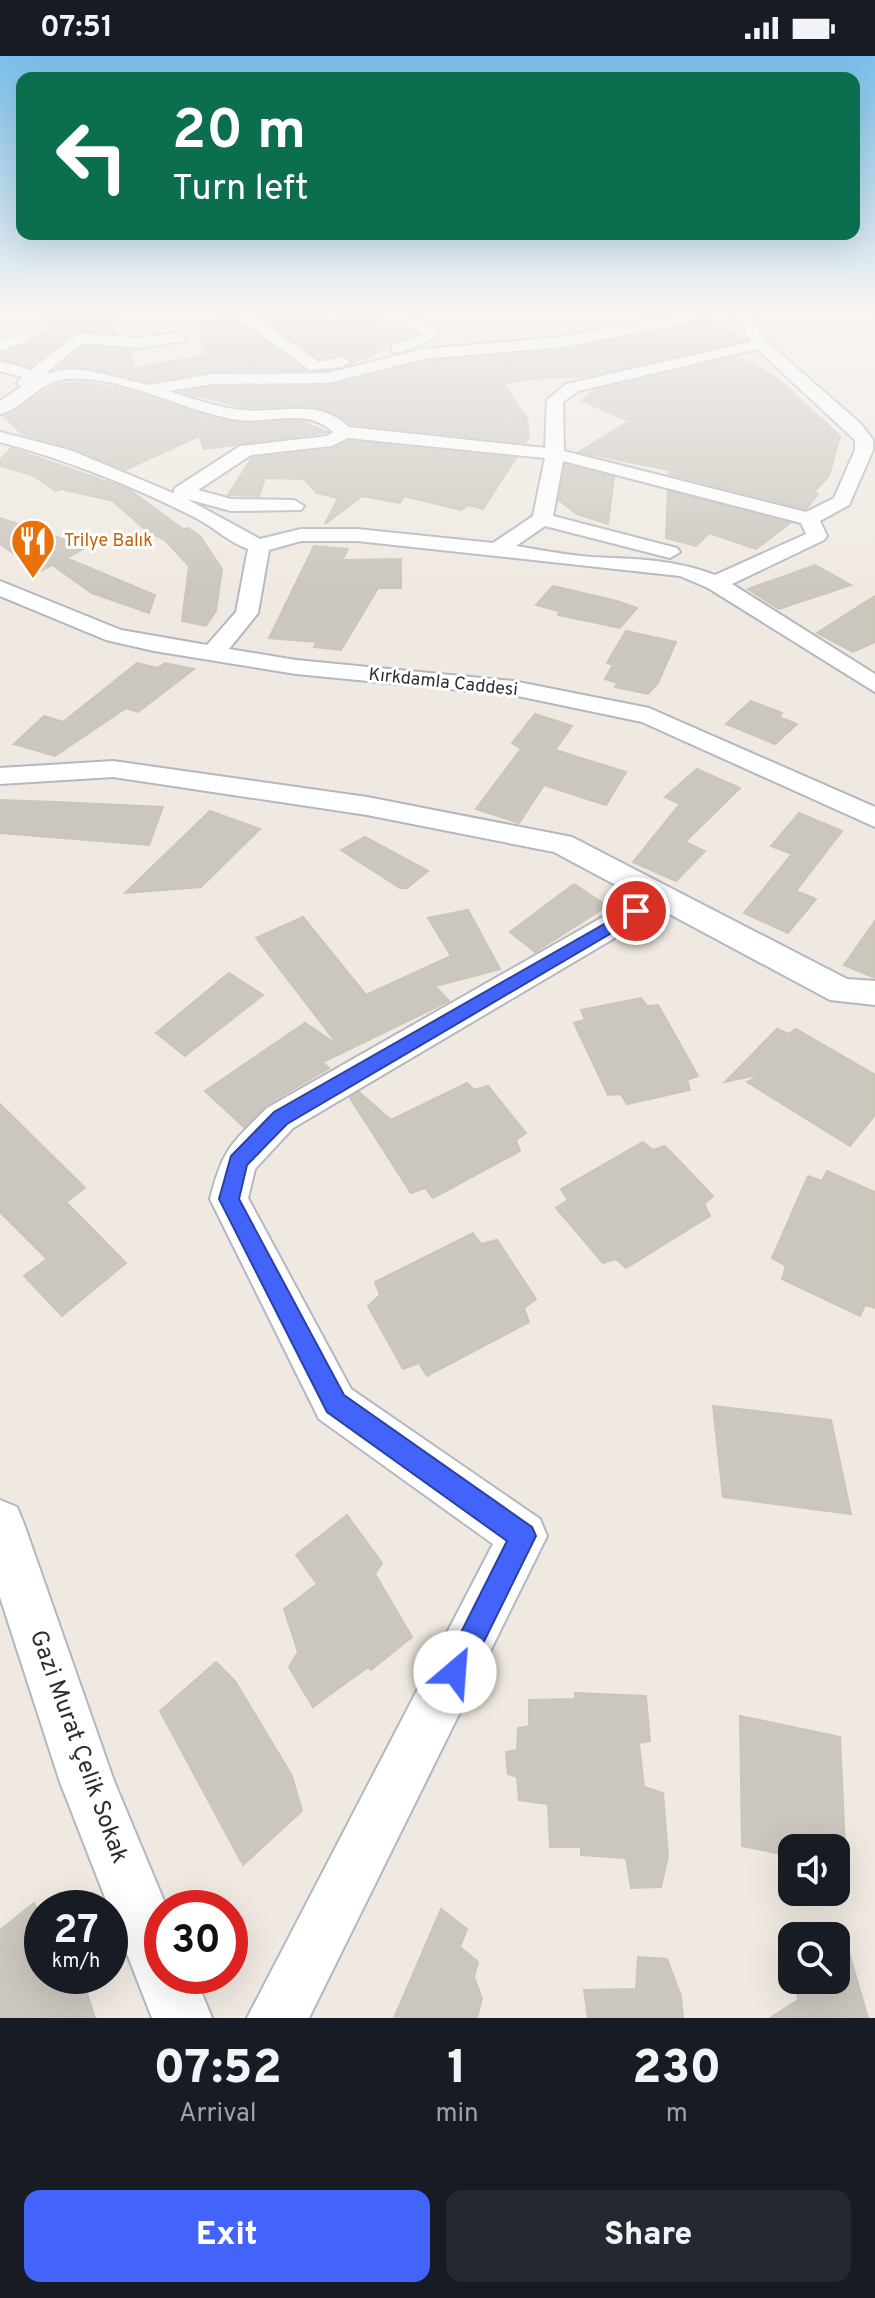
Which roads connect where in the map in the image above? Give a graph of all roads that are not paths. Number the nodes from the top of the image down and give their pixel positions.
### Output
1 (202, 405) edge
2 (554, 405) edge
3 (826, 405) edge
4 (344, 432) junction
5 (0, 437) edge
6 (64, 454) junction
7 (555, 454) junction
8 (182, 492) junction
9 (294, 506) dead end
10 (542, 519) junction
11 (809, 519) junction
12 (259, 546) junction
13 (498, 549) junction
14 (740, 572) junction
15 (716, 583) junction
16 (0, 588) edge
17 (213, 653) junction
18 (875, 685) edge
19 (0, 776) edge
20 (875, 818) edge
21 (661, 897) junction
22 (875, 993) edge
23 (0, 1524) edge
24 (144, 1923) edge
25 (172, 1994) edge
26 (182, 2018) edge
27 (277, 2018) edge

1 - 4 street
2 - 7 street
3 - 11 street
4 - 7 street
4 - 8 street
5 - 6 street
6 - 8 street
6 - 12 street
7 - 10 street
7 - 11 street
8 - 9 street
10 - 13 street
10 - 14 street
11 - 14 street
12 - 13 street
12 - 17 street
13 - 15 street
14 - 15 street
15 - 18 street
16 - 17 street, Kırkdamla Caddesi
17 - 20 street, Kırkdamla Caddesi
19 - 21 street
21 - 22 street
21 - 27 street
23 - 24 street, Gazi Murat Çelik Sokak
25 - 26 street

